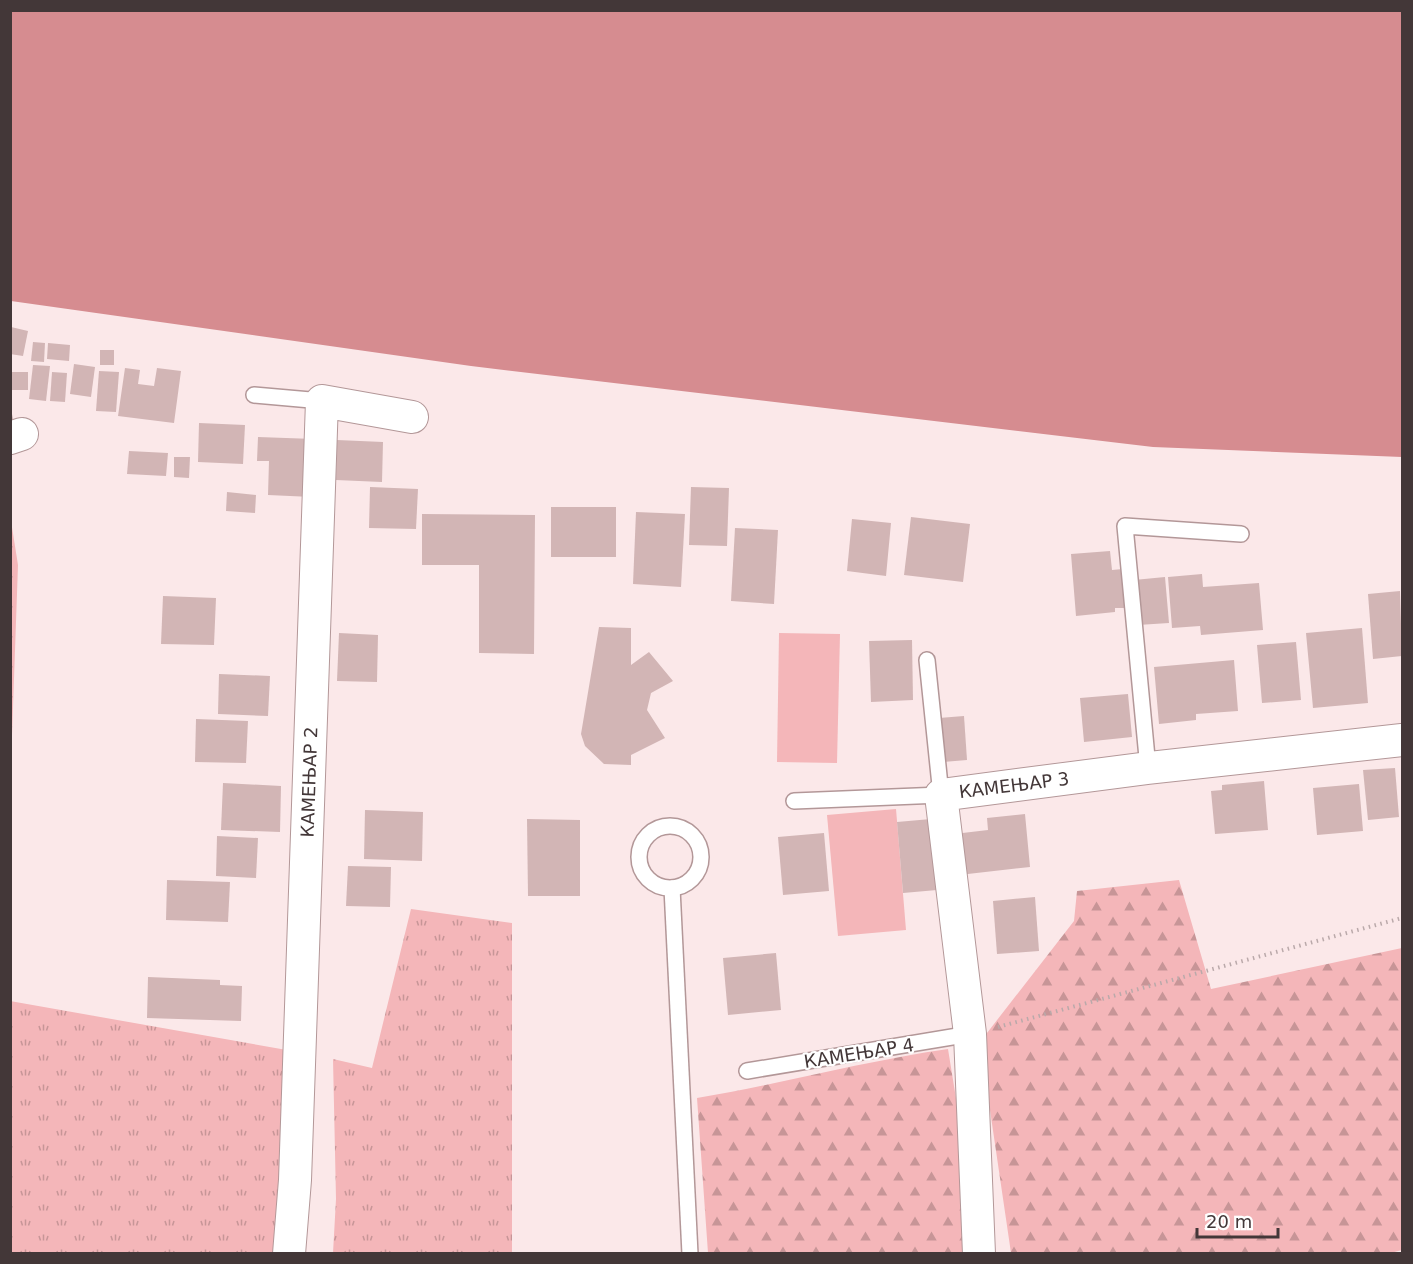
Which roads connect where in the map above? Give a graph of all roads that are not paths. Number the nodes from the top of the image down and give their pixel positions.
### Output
1 (254, 395) dead end
2 (322, 401) junction
3 (412, 417) dead end
4 (1241, 534) dead end
5 (927, 660) dead end
6 (1402, 740) edge
7 (1148, 768) junction
8 (941, 795) junction
9 (794, 801) dead end
10 (672, 888) junction
11 (970, 1034) junction
12 (747, 1071) dead end
13 (289, 1254) edge
14 (690, 1254) edge
15 (979, 1254) edge

1 - 2 lane
2 - 3 street
2 - 13 street, КАМЕЊАР 2
4 - 7 lane
5 - 8 lane
6 - 7 street, КАМЕЊАР 3
7 - 8 street, КАМЕЊАР 3
8 - 9 lane
8 - 11 street, КАМЕЊАР 3
10 - 10 lane
10 - 14 lane
11 - 12 lane, КАМЕЊАР 4
11 - 15 street, КАМЕЊАР 3

